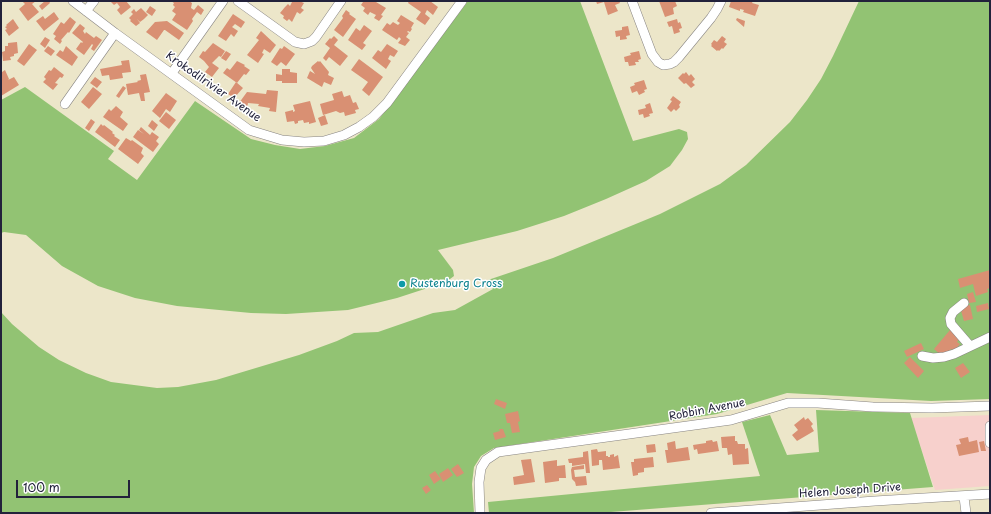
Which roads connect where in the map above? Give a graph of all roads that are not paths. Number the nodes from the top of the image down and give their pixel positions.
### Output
1 (73, 1) edge
2 (94, 1) edge
3 (223, 1) edge
4 (238, 1) edge
5 (341, 1) edge
6 (462, 1) edge
7 (632, 1) edge
8 (721, 1) edge
9 (86, 12) junction
10 (115, 33) junction
11 (172, 73) junction
12 (65, 104) dead end
13 (964, 302) dead end
14 (990, 337) edge
15 (970, 346) junction
16 (922, 356) dead end
17 (990, 406) edge
18 (990, 426) edge
19 (990, 443) edge
20 (990, 494) edge
21 (964, 497) junction
22 (480, 513) edge
23 (711, 513) edge
24 (966, 513) edge

1 - 9 street, Krokodilrivier Avenue
2 - 9 street
3 - 11 street
4 - 5 street
6 - 11 street, Krokodilrivier Avenue
7 - 8 street
9 - 10 street, Krokodilrivier Avenue
10 - 11 street, Krokodilrivier Avenue
10 - 12 street
13 - 15 street
14 - 15 street
15 - 16 street
17 - 22 street, Robbin Avenue
18 - 19 street
20 - 21 street, Helen Joseph Drive
21 - 23 street, Helen Joseph Drive
21 - 24 street

